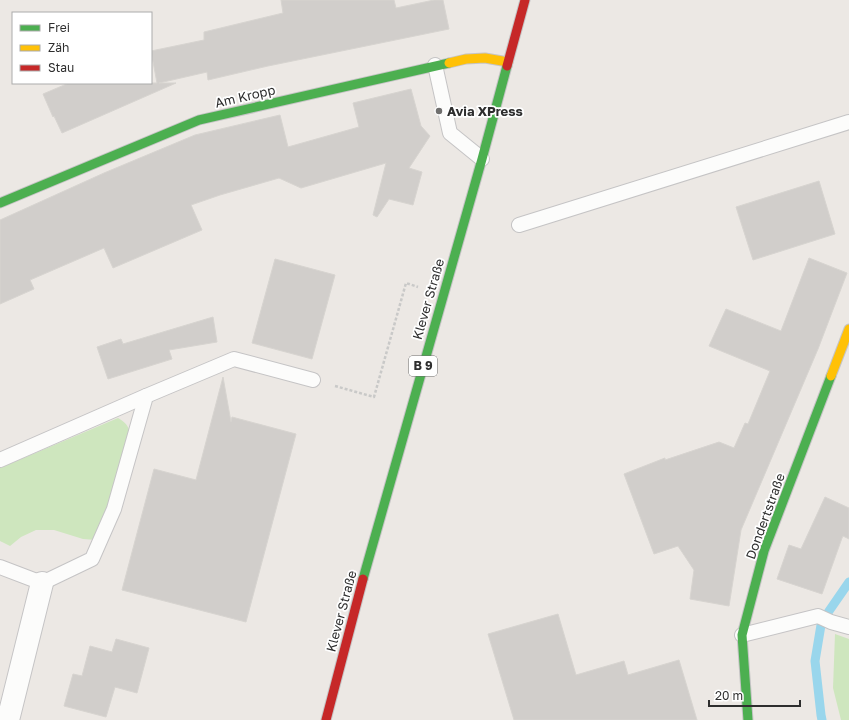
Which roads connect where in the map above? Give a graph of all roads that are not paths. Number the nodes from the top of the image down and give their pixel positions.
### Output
1 (525, 0) edge
2 (508, 62) junction
3 (435, 65) junction
4 (849, 122) edge
5 (482, 159) junction
6 (0, 203) edge
7 (519, 225) dead end
8 (849, 329) edge
9 (314, 380) road end
10 (146, 396) junction
11 (0, 460) edge
12 (0, 567) edge
13 (42, 583) junction
14 (849, 627) edge
15 (742, 635) junction
16 (8, 720) edge
17 (326, 720) edge
18 (748, 720) edge

1 - 2 street, Klever Straße / B 9
2 - 3 street, Am Kropp
2 - 5 street, Klever Straße / B 9
3 - 5 lane
3 - 6 street, Am Kropp
4 - 7 lane
5 - 17 street, Klever Straße / B 9
8 - 15 street, Dondertstraße
9 - 10 lane
10 - 11 lane
10 - 13 lane
12 - 13 lane
13 - 16 street
14 - 15 lane
15 - 18 street, Dondertstraße

